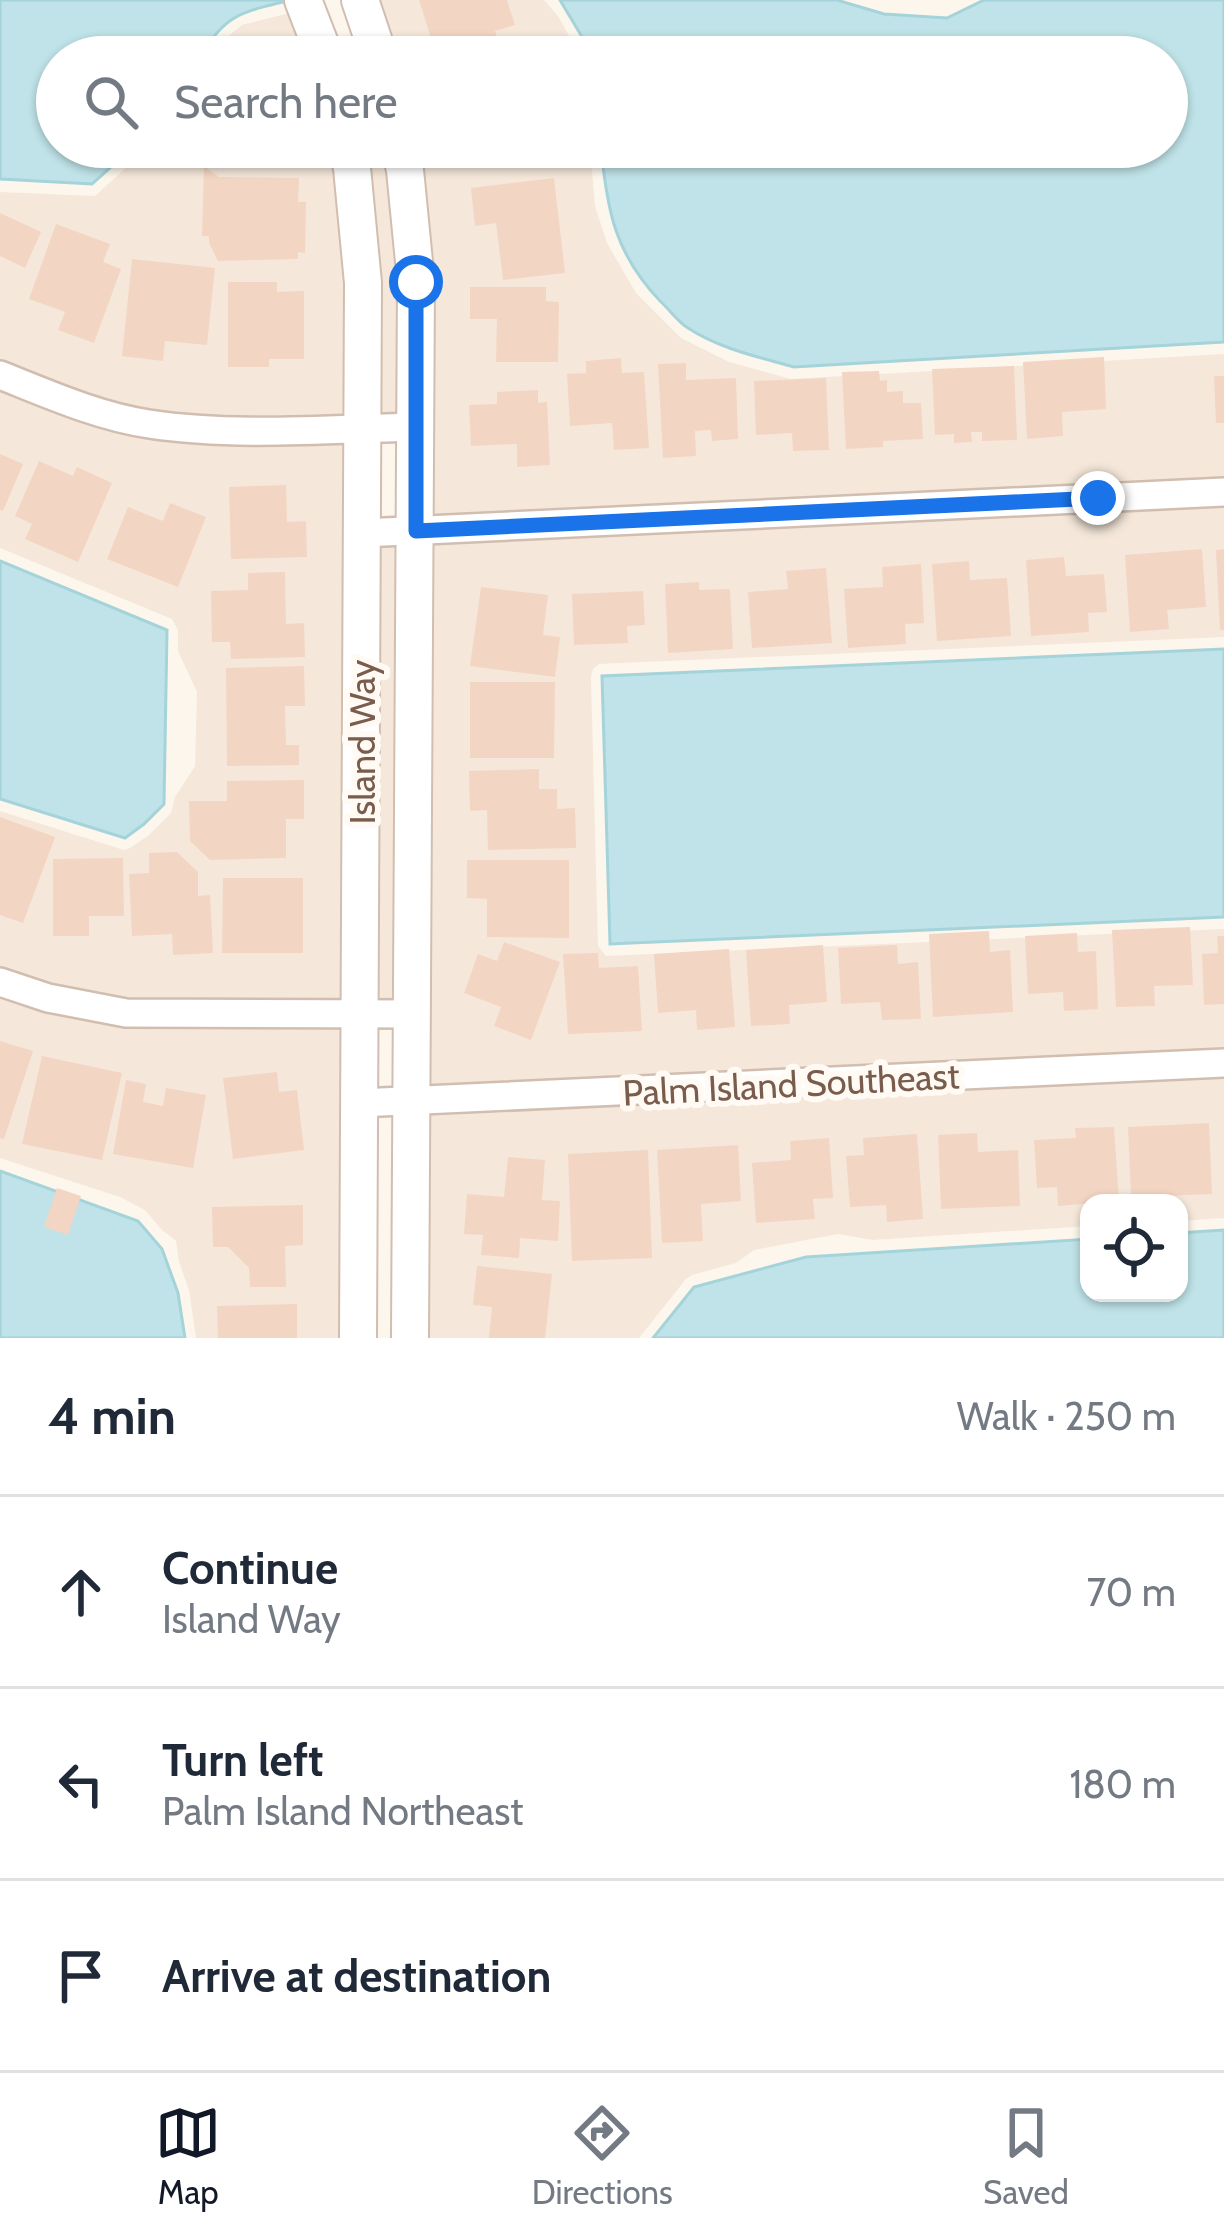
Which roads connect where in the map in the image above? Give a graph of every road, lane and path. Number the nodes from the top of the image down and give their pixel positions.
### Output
1 (360, 0) edge
2 (304, 2) edge
3 (317, 36) edge
4 (372, 36) edge
5 (352, 168) edge
6 (402, 168) edge
7 (0, 375) edge
8 (416, 427) junction
9 (363, 428) junction
10 (1224, 492) edge
11 (416, 531) junction
12 (363, 533) junction
13 (0, 982) edge
14 (360, 1013) junction
15 (412, 1014) junction
16 (1224, 1064) edge
17 (411, 1102) junction
18 (359, 1103) junction
19 (358, 1338) edge
20 (410, 1338) edge

1 - 4 street
2 - 3 street
5 - 9 street, Island Way
6 - 8 street, Island Way
7 - 9 street
8 - 9 street
8 - 11 street, Island Way
9 - 12 street, Island Way
10 - 11 street
11 - 12 street
11 - 15 street, Island Way
12 - 14 street, Island Way
13 - 14 street
14 - 15 street
14 - 18 street, Island Way
15 - 17 street, Island Way
16 - 17 street, Palm Island Southeast
17 - 18 street, Palm Island Southeast
17 - 20 street, Island Way
18 - 19 street, Island Way

